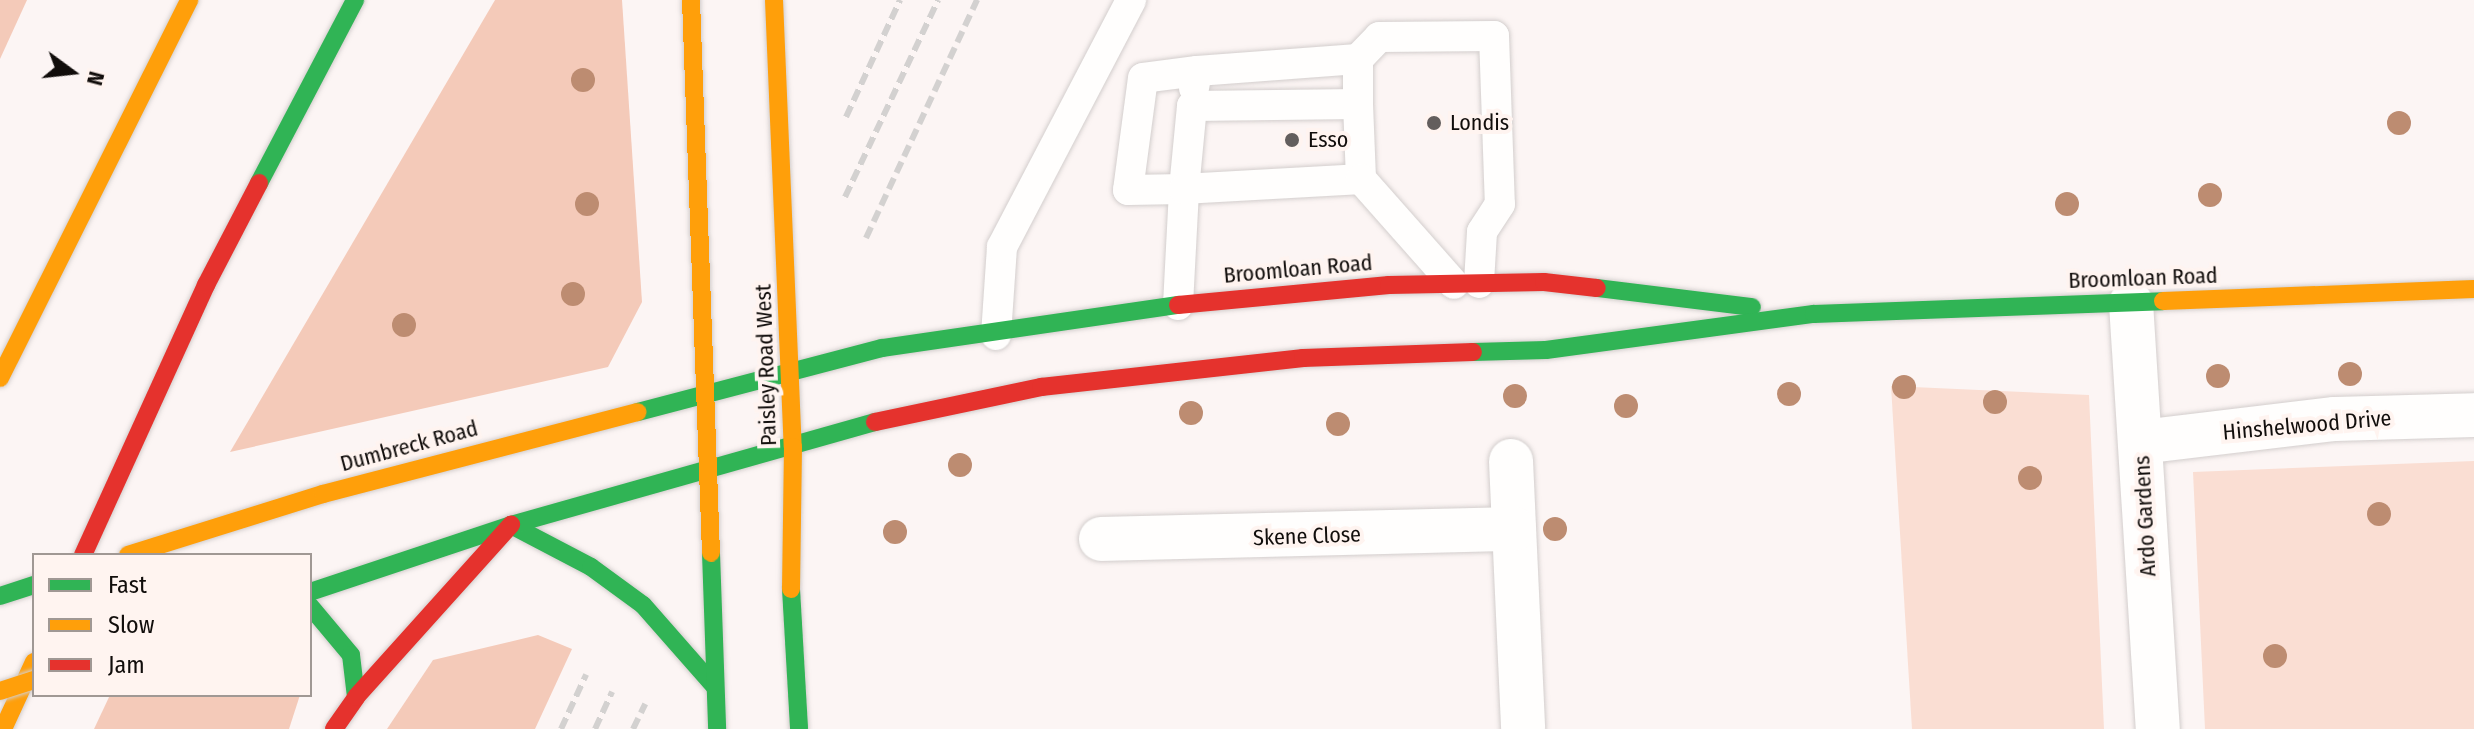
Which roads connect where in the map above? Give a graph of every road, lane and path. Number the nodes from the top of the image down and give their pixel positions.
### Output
1 (189, 0) edge
2 (355, 0) edge
3 (691, 0) edge
4 (774, 0) edge
5 (1131, 0) edge
6 (1358, 59) junction
7 (1197, 71) junction
8 (1358, 104) junction
9 (1192, 106) junction
10 (1361, 179) junction
11 (1184, 189) junction
12 (1466, 283) junction
13 (2474, 289) edge
14 (2131, 303) junction
15 (1178, 305) junction
16 (1814, 314) junction
17 (996, 335) junction
18 (790, 370) junction
19 (0, 378) edge
20 (704, 392) junction
21 (2474, 415) edge
22 (2141, 442) junction
23 (793, 447) junction
24 (1511, 461) dead end
25 (706, 470) junction
26 (511, 525) junction
27 (214, 528) junction
28 (1514, 529) junction
29 (1101, 539) dead end
30 (237, 546) dead end
31 (84, 553) edge
32 (134, 553) edge
33 (32, 586) edge
34 (312, 591) edge
35 (0, 596) edge
36 (312, 608) edge
37 (32, 666) edge
38 (32, 681) edge
39 (715, 687) junction
40 (0, 691) edge
41 (356, 697) junction
42 (3, 729) edge
43 (334, 729) edge
44 (717, 729) edge
45 (799, 729) edge
46 (1523, 729) edge
47 (2158, 729) edge

1 - 19 main road
2 - 31 main road
3 - 20 main road
4 - 18 main road, Paisley Road West
5 - 17 lane
6 - 7 lane
6 - 8 lane
6 - 12 lane
7 - 9 lane
7 - 11 lane
8 - 9 lane
8 - 10 lane
9 - 11 lane
10 - 11 lane
10 - 12 lane
11 - 15 lane
12 - 15 main road, Broomloan Road
12 - 16 main road, Broomloan Road
13 - 14 main road, Broomloan Road
14 - 16 main road, Broomloan Road
14 - 22 street, Ardo Gardens
15 - 17 main road, Broomloan Road
16 - 23 main road, Broomloan Road
17 - 18 main road, Broomloan Road
18 - 20 main road, Dumbreck Road
18 - 23 main road, Paisley Road West
20 - 25 main road
20 - 27 main road, Dumbreck Road
21 - 22 street, Hinshelwood Drive
22 - 47 street, Ardo Gardens
23 - 25 main road, Broomloan Road
23 - 45 main road, Paisley Road West
24 - 28 street
25 - 26 main road
25 - 39 main road
26 - 34 main road
26 - 39 main road
26 - 41 main road
27 - 30 main road
27 - 32 main road, Dumbreck Road
28 - 29 street, Skene Close
28 - 46 street
33 - 35 main road
36 - 41 main road
37 - 42 main road
38 - 40 main road, bridge
39 - 44 main road
41 - 43 main road

